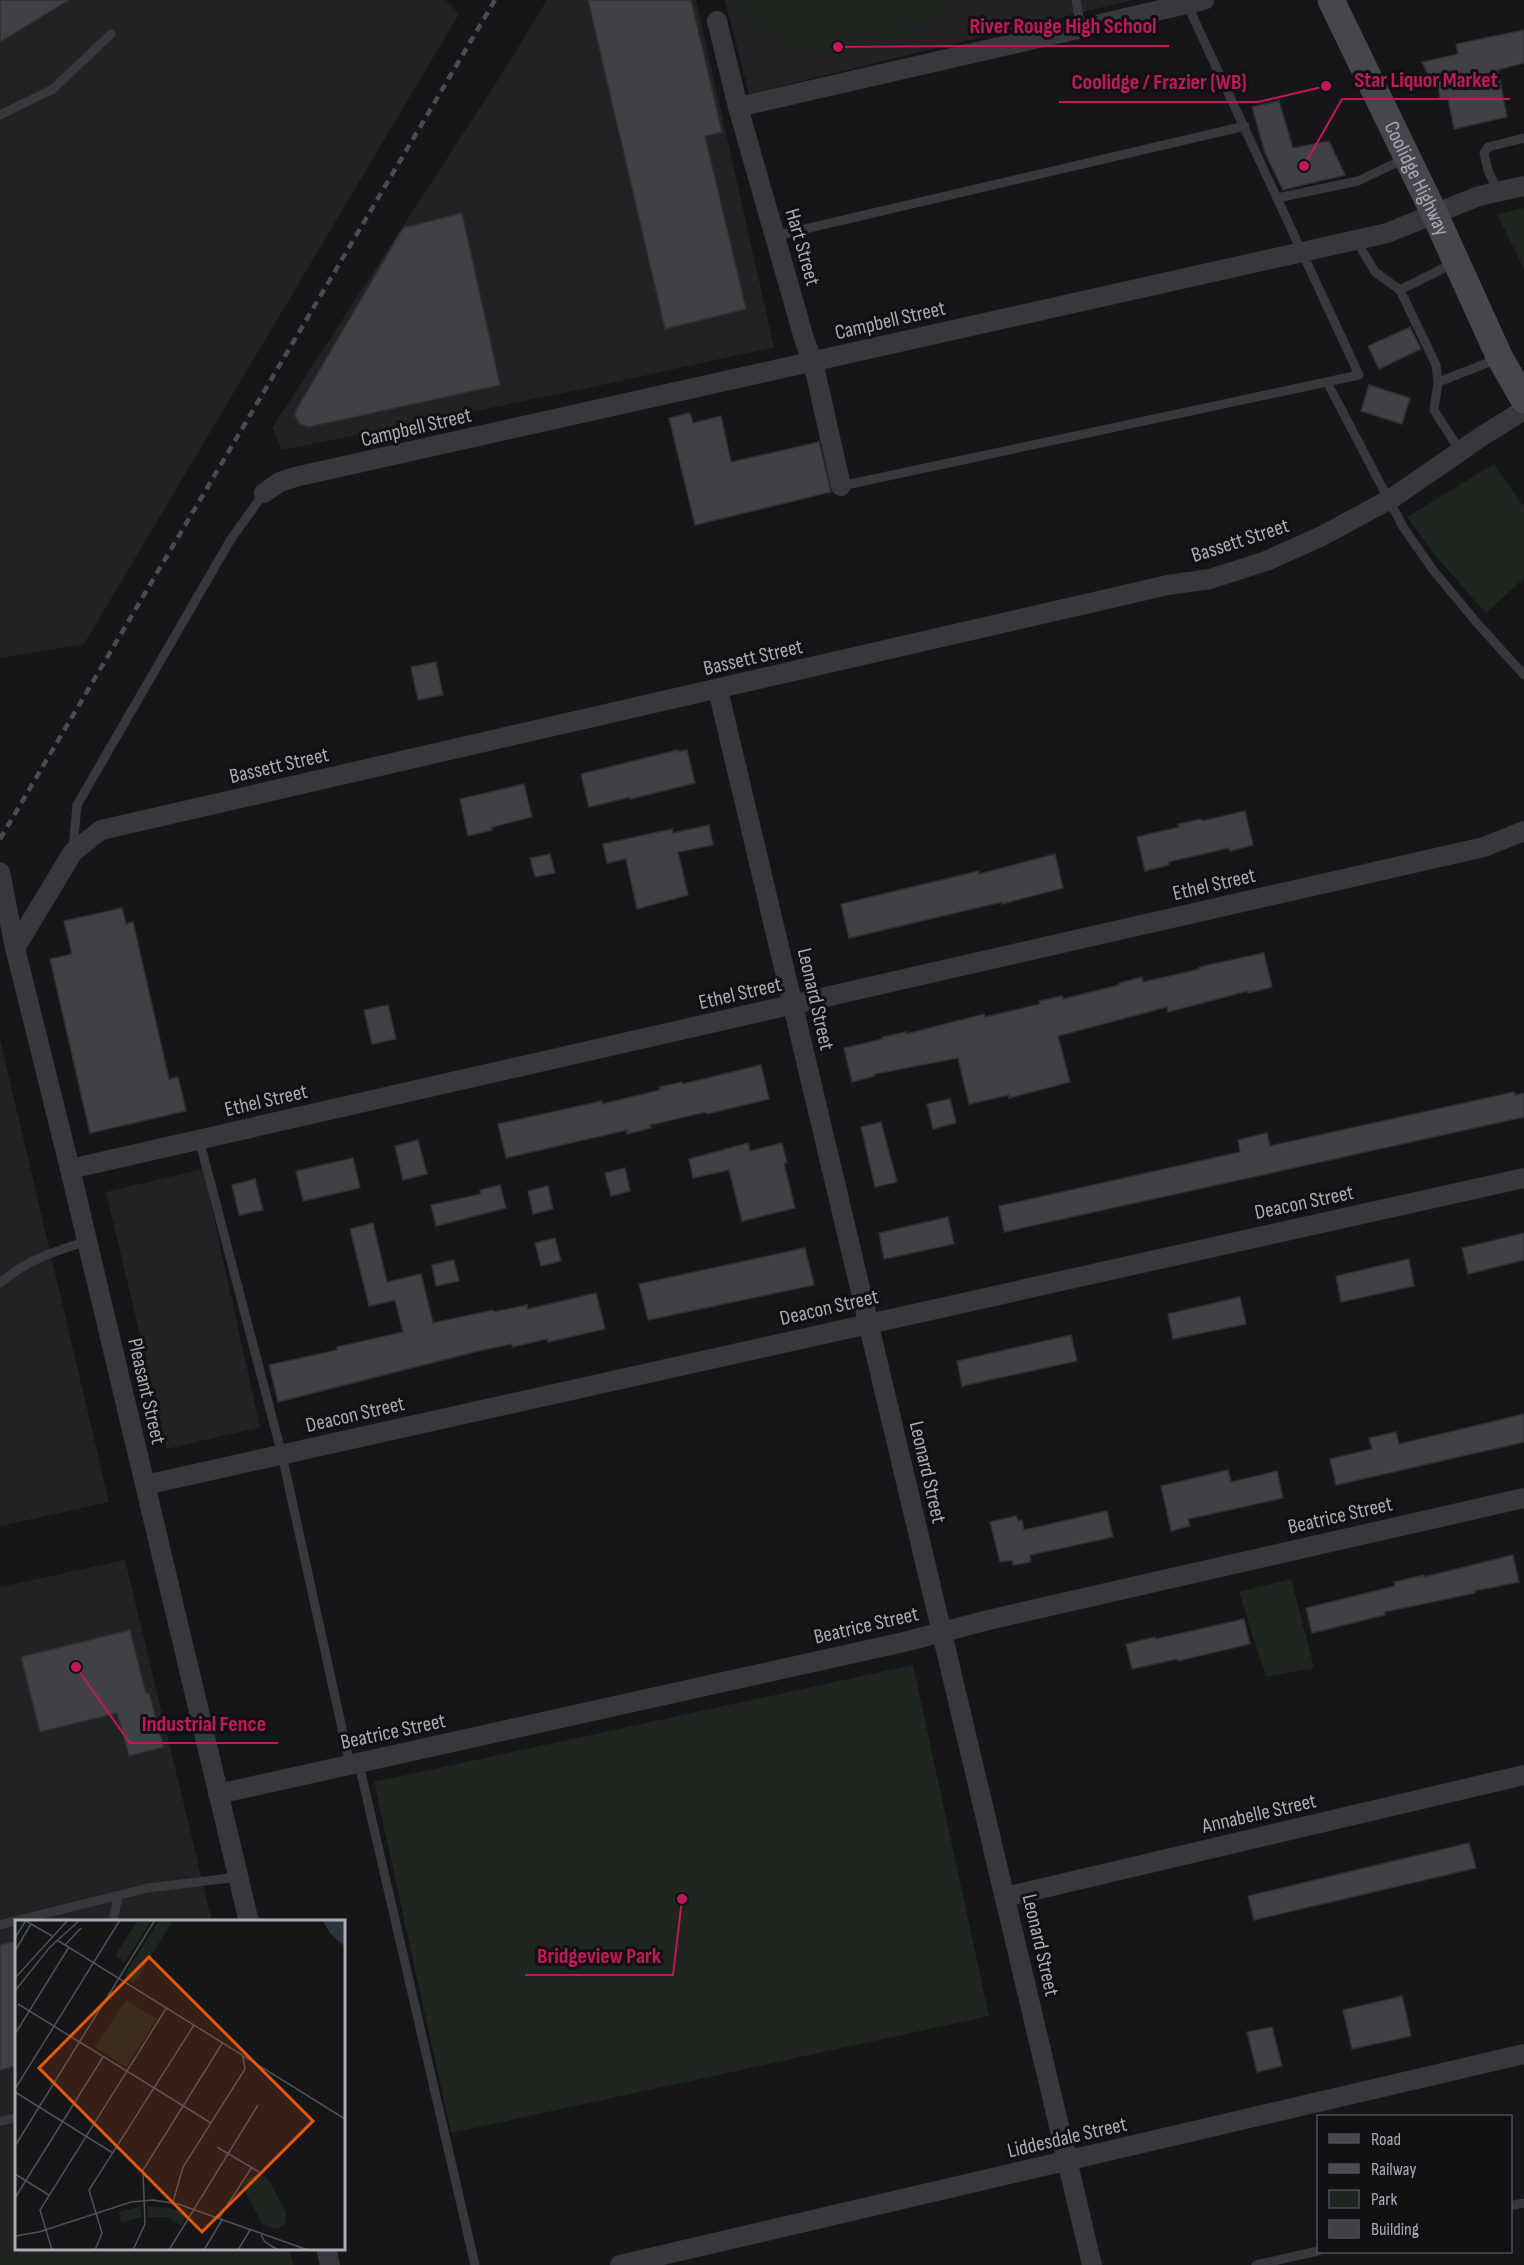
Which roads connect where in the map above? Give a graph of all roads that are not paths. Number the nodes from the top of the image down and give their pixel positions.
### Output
1 (1076, 0) edge
2 (1330, 0) edge
3 (1195, 2) edge
4 (717, 21) dead end
5 (1082, 28) junction
6 (111, 34) dead end
7 (738, 107) junction
8 (0, 116) edge
9 (1245, 126) junction
10 (1524, 138) edge
11 (1408, 158) junction
12 (1524, 186) edge
13 (1498, 192) junction
14 (1277, 198) junction
15 (1436, 215) junction
16 (775, 236) junction
17 (1356, 240) junction
18 (1302, 252) junction
19 (1456, 262) junction
20 (1400, 290) junction
21 (1500, 358) junction
22 (813, 362) junction
23 (1327, 382) junction
24 (1438, 382) junction
25 (1524, 400) edge
26 (1524, 410) edge
27 (1460, 451) junction
28 (842, 486) joint
29 (264, 493) joint
30 (1389, 500) junction
31 (1524, 675) edge
32 (718, 690) junction
33 (1524, 831) edge
34 (73, 852) junction
35 (0, 872) edge
36 (15, 948) junction
37 (793, 1005) junction
38 (200, 1139) junction
39 (70, 1168) junction
40 (1524, 1178) edge
41 (87, 1241) junction
42 (0, 1283) edge
43 (868, 1323) junction
44 (282, 1455) junction
45 (145, 1485) junction
46 (1524, 1498) edge
47 (941, 1632) junction
48 (355, 1764) junction
49 (1524, 1775) edge
50 (218, 1794) junction
51 (238, 1877) junction
52 (118, 1896) junction
53 (1005, 1897) junction
54 (20, 1920) edge
55 (113, 1920) edge
56 (249, 1920) edge
57 (15, 1921) edge
58 (0, 1925) edge
59 (1524, 2054) edge
60 (15, 2118) edge
61 (0, 2121) edge
62 (1067, 2161) junction
63 (326, 2250) edge
64 (1317, 2251) edge
65 (330, 2265) edge
66 (475, 2265) edge
67 (620, 2265) edge
68 (1092, 2265) edge
69 (1256, 2265) edge

1 - 5 lane
2 - 11 main road, Coolidge Highway
3 - 5 street
3 - 9 lane
4 - 7 street, Hart Street
5 - 7 street
6 - 8 lane
7 - 16 street, Hart Street
9 - 14 lane
9 - 16 lane
10 - 13 lane
11 - 14 lane
11 - 15 main road, Coolidge Highway
12 - 13 street, Campbell Street
13 - 15 street, Campbell Street
14 - 18 lane
15 - 17 street, Campbell Street
15 - 19 main road, Coolidge Highway
16 - 22 street, Hart Street
17 - 18 street, Campbell Street
17 - 20 lane
18 - 22 street, Campbell Street
18 - 23 lane
19 - 20 lane
19 - 21 main road, Coolidge Highway
20 - 24 lane
21 - 24 lane
21 - 25 main road, Coolidge Highway
22 - 28 street, Hart Street
22 - 29 street, Campbell Street
23 - 28 lane
23 - 30 lane
24 - 27 lane
26 - 27 street, Bassett Street
27 - 30 street, Bassett Street
29 - 34 lane
30 - 31 lane
30 - 32 street, Bassett Street
32 - 34 street, Bassett Street
32 - 37 street, Leonard Street
33 - 37 street, Ethel Street
34 - 36 street, Bassett Street
35 - 36 street, Pleasant Street
36 - 39 street, Pleasant Street
37 - 38 street, Ethel Street
37 - 43 street, Leonard Street
38 - 39 street, Ethel Street
38 - 44 lane
39 - 41 street, Pleasant Street
40 - 43 street, Deacon Street
41 - 42 lane
41 - 45 street, Pleasant Street
43 - 44 street, Deacon Street
43 - 47 street, Leonard Street
44 - 45 street, Deacon Street
44 - 48 lane
45 - 50 street, Pleasant Street
46 - 47 street, Beatrice Street
47 - 48 street, Beatrice Street
47 - 53 street, Leonard Street
48 - 50 street, Beatrice Street
48 - 66 lane
49 - 53 street, Annabelle Street
50 - 51 street, Pleasant Street
51 - 52 lane
51 - 56 street, Pleasant Street
52 - 54 lane
52 - 55 lane
53 - 62 street, Leonard Street
57 - 58 lane
59 - 62 street, Liddesdale Street
60 - 61 lane
62 - 67 street, Liddesdale Street
62 - 68 street, Leonard Street
63 - 65 street
64 - 69 lane

